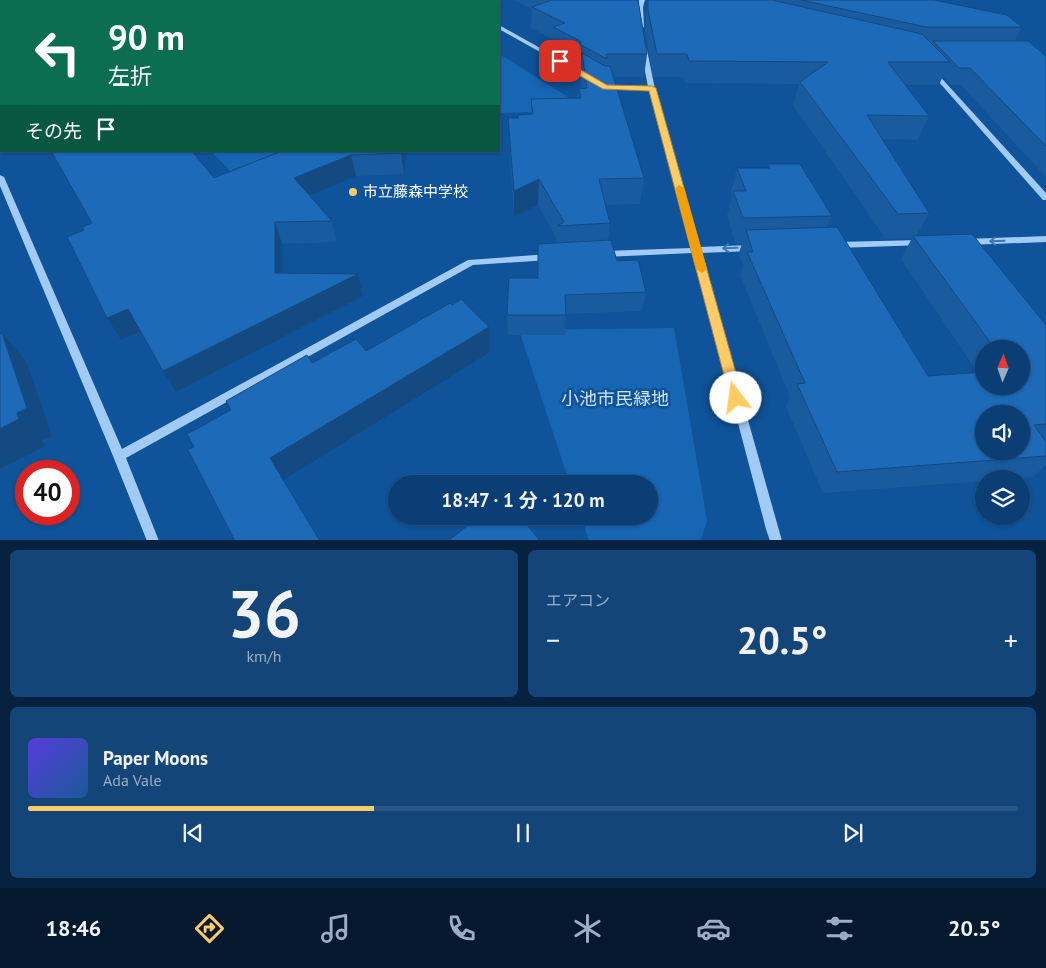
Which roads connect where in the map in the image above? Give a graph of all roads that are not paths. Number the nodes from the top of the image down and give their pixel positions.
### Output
1 (642, 0) edge
2 (500, 28) edge
3 (929, 67) edge
4 (652, 88) junction
5 (0, 177) edge
6 (1046, 198) edge
7 (1046, 239) edge
8 (956, 242) edge
9 (926, 243) edge
10 (826, 246) edge
11 (756, 248) edge
12 (696, 249) junction
13 (598, 255) edge
14 (559, 257) edge
15 (119, 456) junction
16 (153, 540) edge
17 (776, 540) edge

1 - 4 street
2 - 4 street
3 - 6 street
4 - 12 street
5 - 15 street
7 -> 8 street
9 - 10 street
11 -> 12 street
12 - 13 street
12 - 17 street
14 - 15 street
15 - 16 street

